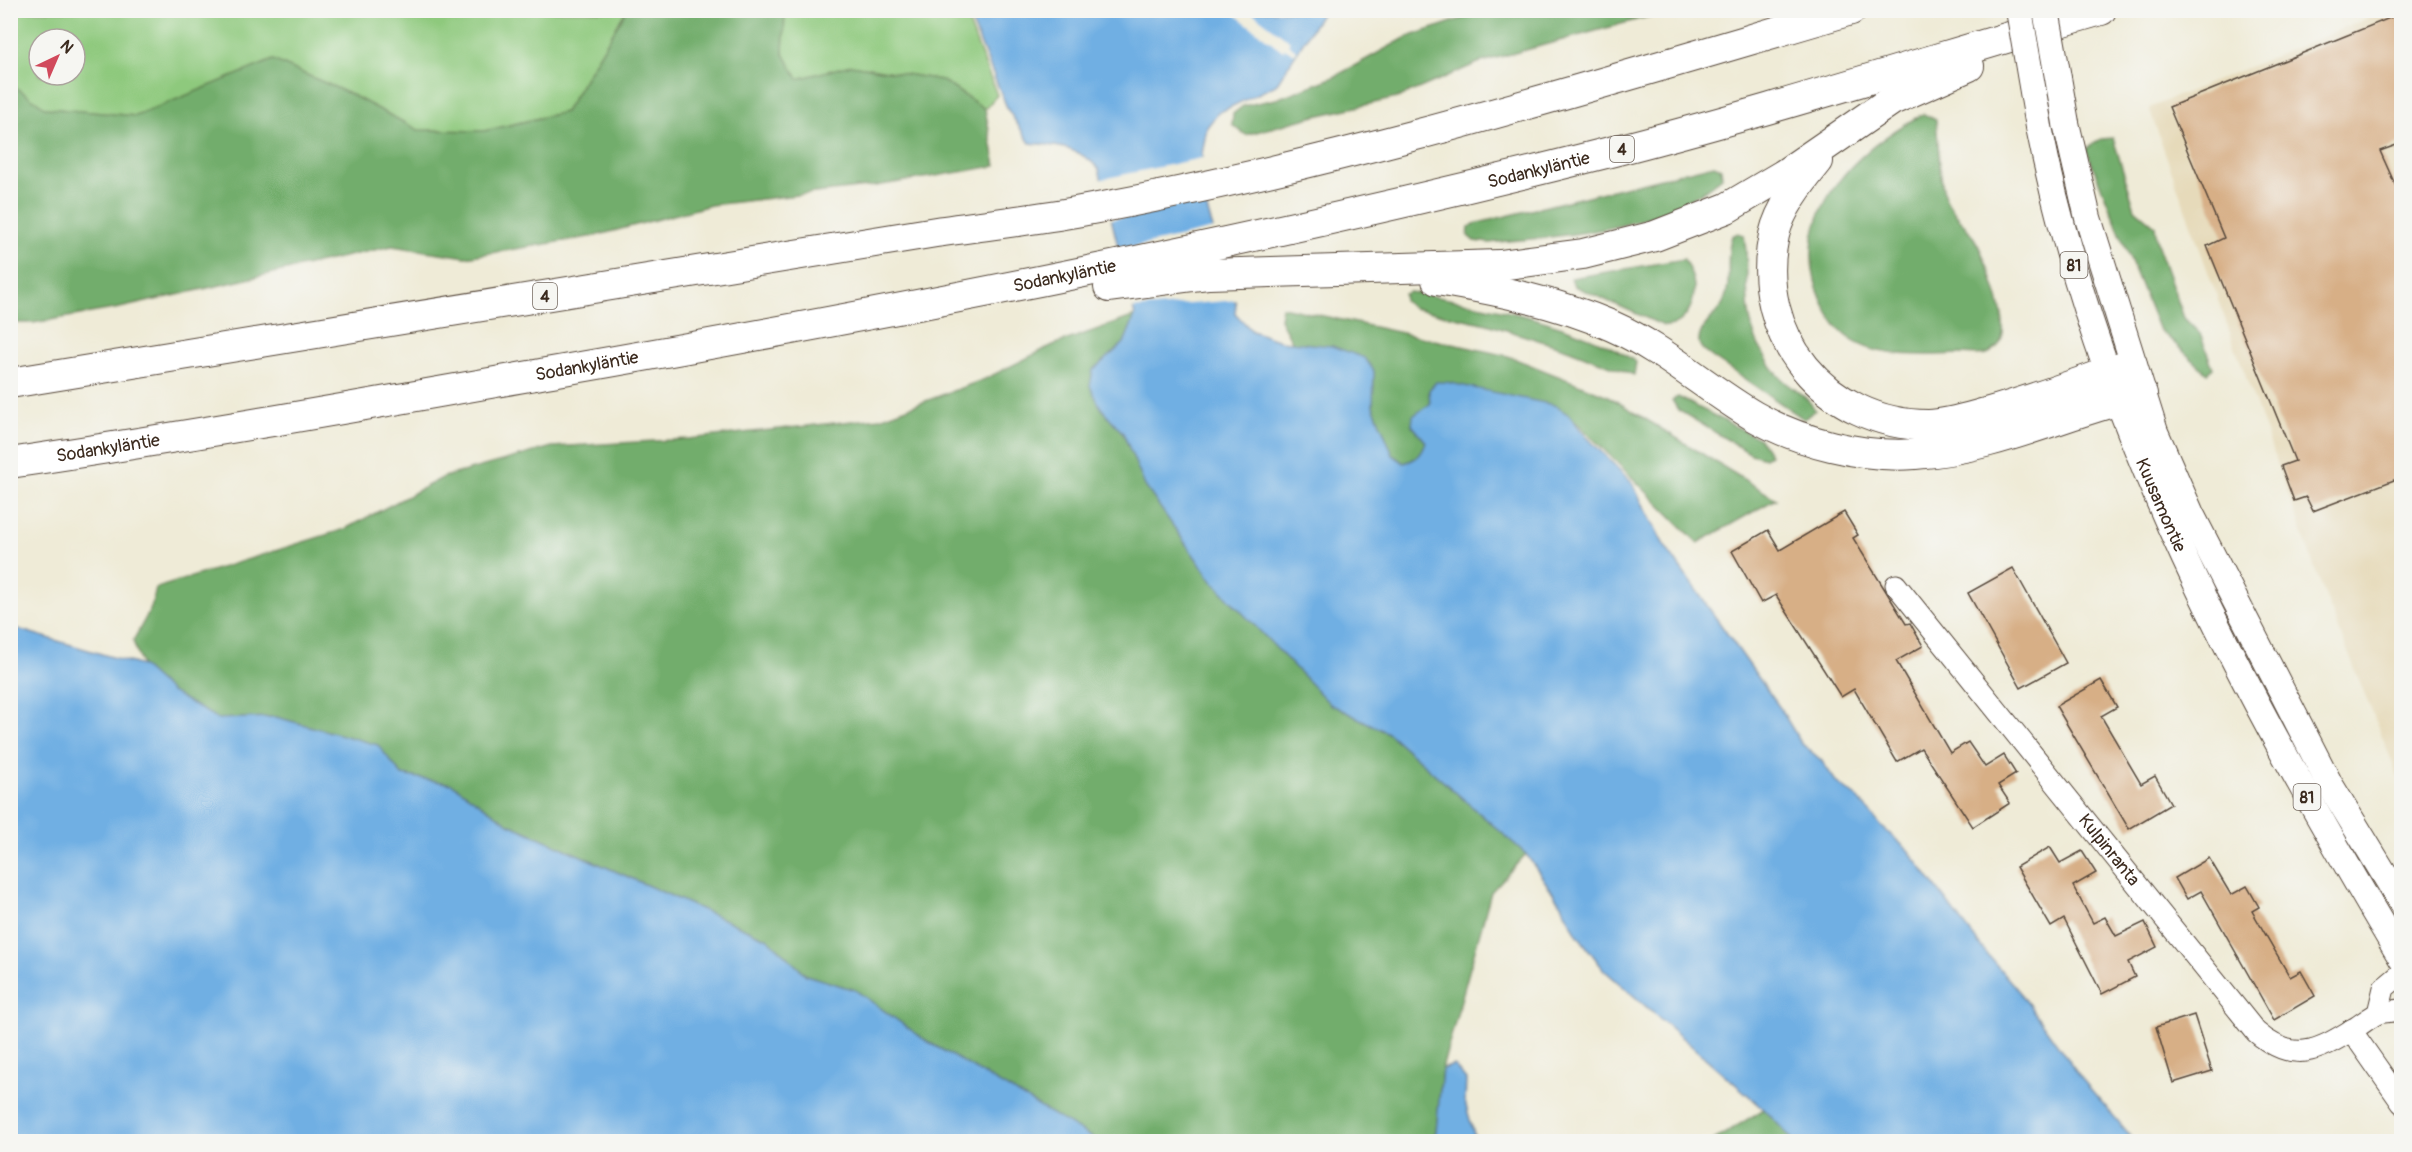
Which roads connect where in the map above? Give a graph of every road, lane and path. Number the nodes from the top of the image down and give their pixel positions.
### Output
1 (1851, 10) edge
2 (2019, 10) edge
3 (2046, 10) edge
4 (2101, 10) edge
5 (1985, 44) junction
6 (1835, 141) junction
7 (1384, 270) junction
8 (1108, 278) junction
9 (2120, 368) junction
10 (10, 383) edge
11 (2130, 397) junction
12 (10, 463) edge
13 (1896, 585) dead end
14 (2402, 903) edge
15 (2402, 959) edge
16 (2402, 973) edge
17 (2402, 1009) edge
18 (2378, 1013) junction
19 (2352, 1030) junction
20 (2402, 1103) edge

1 - 10 highway, 4
2 - 9 main road, Kuusamontie / 81, bridge
3 - 9 main road, Kuusamontie / 81, bridge
4 - 5 highway, Sodankyläntie / 4
5 - 6 highway
5 - 8 highway, Sodankyläntie / 4
6 - 7 highway
6 - 9 highway
7 - 8 highway
7 - 11 highway
8 - 12 highway, Sodankyläntie
9 - 11 main road, Kuusamontie / 81
11 - 14 main road, Kuusamontie / 81
11 - 15 main road, Kuusamontie / 81
13 - 19 street, Kulpinranta
16 - 18 street
17 - 18 street
18 - 19 street, Kulpinranta
19 - 20 street

